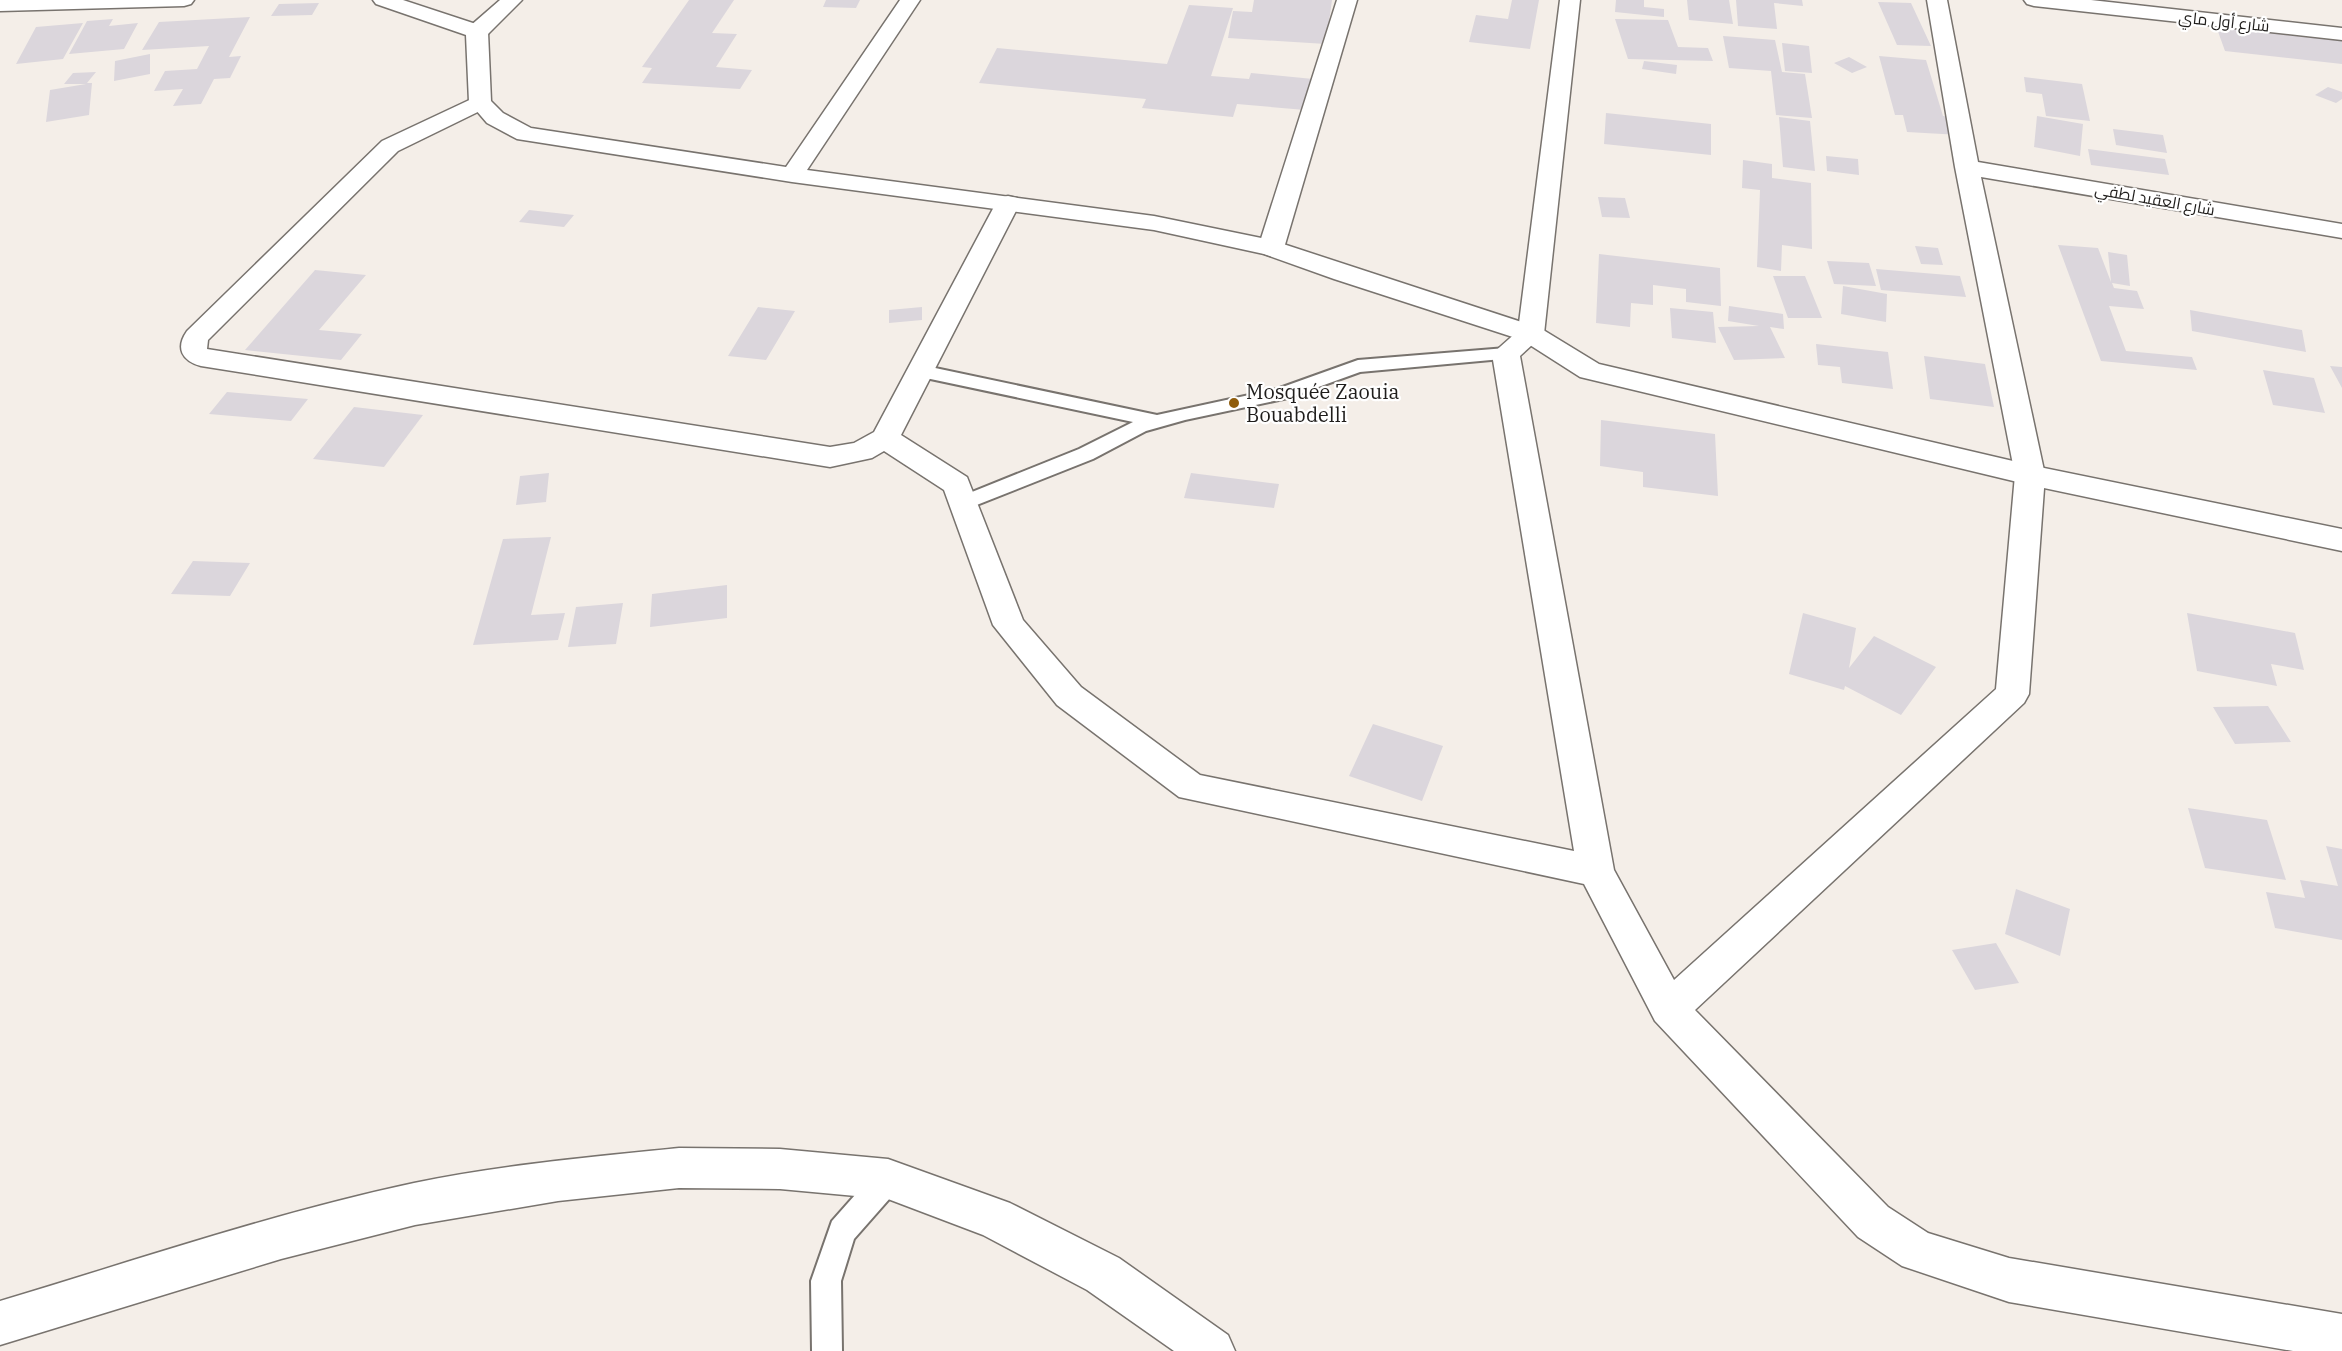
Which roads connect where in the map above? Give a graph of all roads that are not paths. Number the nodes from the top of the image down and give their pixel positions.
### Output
1 (184, 0) edge
2 (383, 0) edge
3 (512, 0) edge
4 (910, 0) edge
5 (1347, 0) edge
6 (1570, 0) edge
7 (1937, 0) edge
8 (2034, 0) edge
9 (0, 5) edge
10 (477, 32) junction
11 (2342, 34) edge
12 (480, 102) junction
13 (1967, 167) junction
14 (792, 175) junction
15 (1008, 203) junction
16 (2342, 231) edge
17 (1271, 248) junction
18 (1518, 344) junction
19 (921, 370) junction
20 (1158, 422) junction
21 (885, 438) junction
22 (2030, 475) junction
23 (964, 503) junction
24 (2342, 540) edge
25 (1596, 871) junction
26 (1669, 1009) junction
27 (888, 1179) junction
28 (0, 1323) edge
29 (2342, 1337) edge
30 (827, 1351) edge
31 (1212, 1351) edge

1 - 9 street
2 - 10 street
3 - 10 street
4 - 14 street
5 - 17 street
6 - 18 street
7 - 13 street
8 - 11 street, شارع أول ماي
10 - 12 street
12 - 14 street
12 - 21 street
13 - 16 street, شارع العقيد لطفي
13 - 22 street
14 - 15 street
15 - 17 street
15 - 19 street
17 - 18 street
18 - 20 lane
18 - 22 street
18 - 25 street
19 - 20 lane
19 - 21 street
20 - 23 lane
21 - 23 street
22 - 24 street
22 - 26 street
23 - 25 street
25 - 26 street
26 - 29 street
27 - 28 street
27 - 30 lane
27 - 31 street

